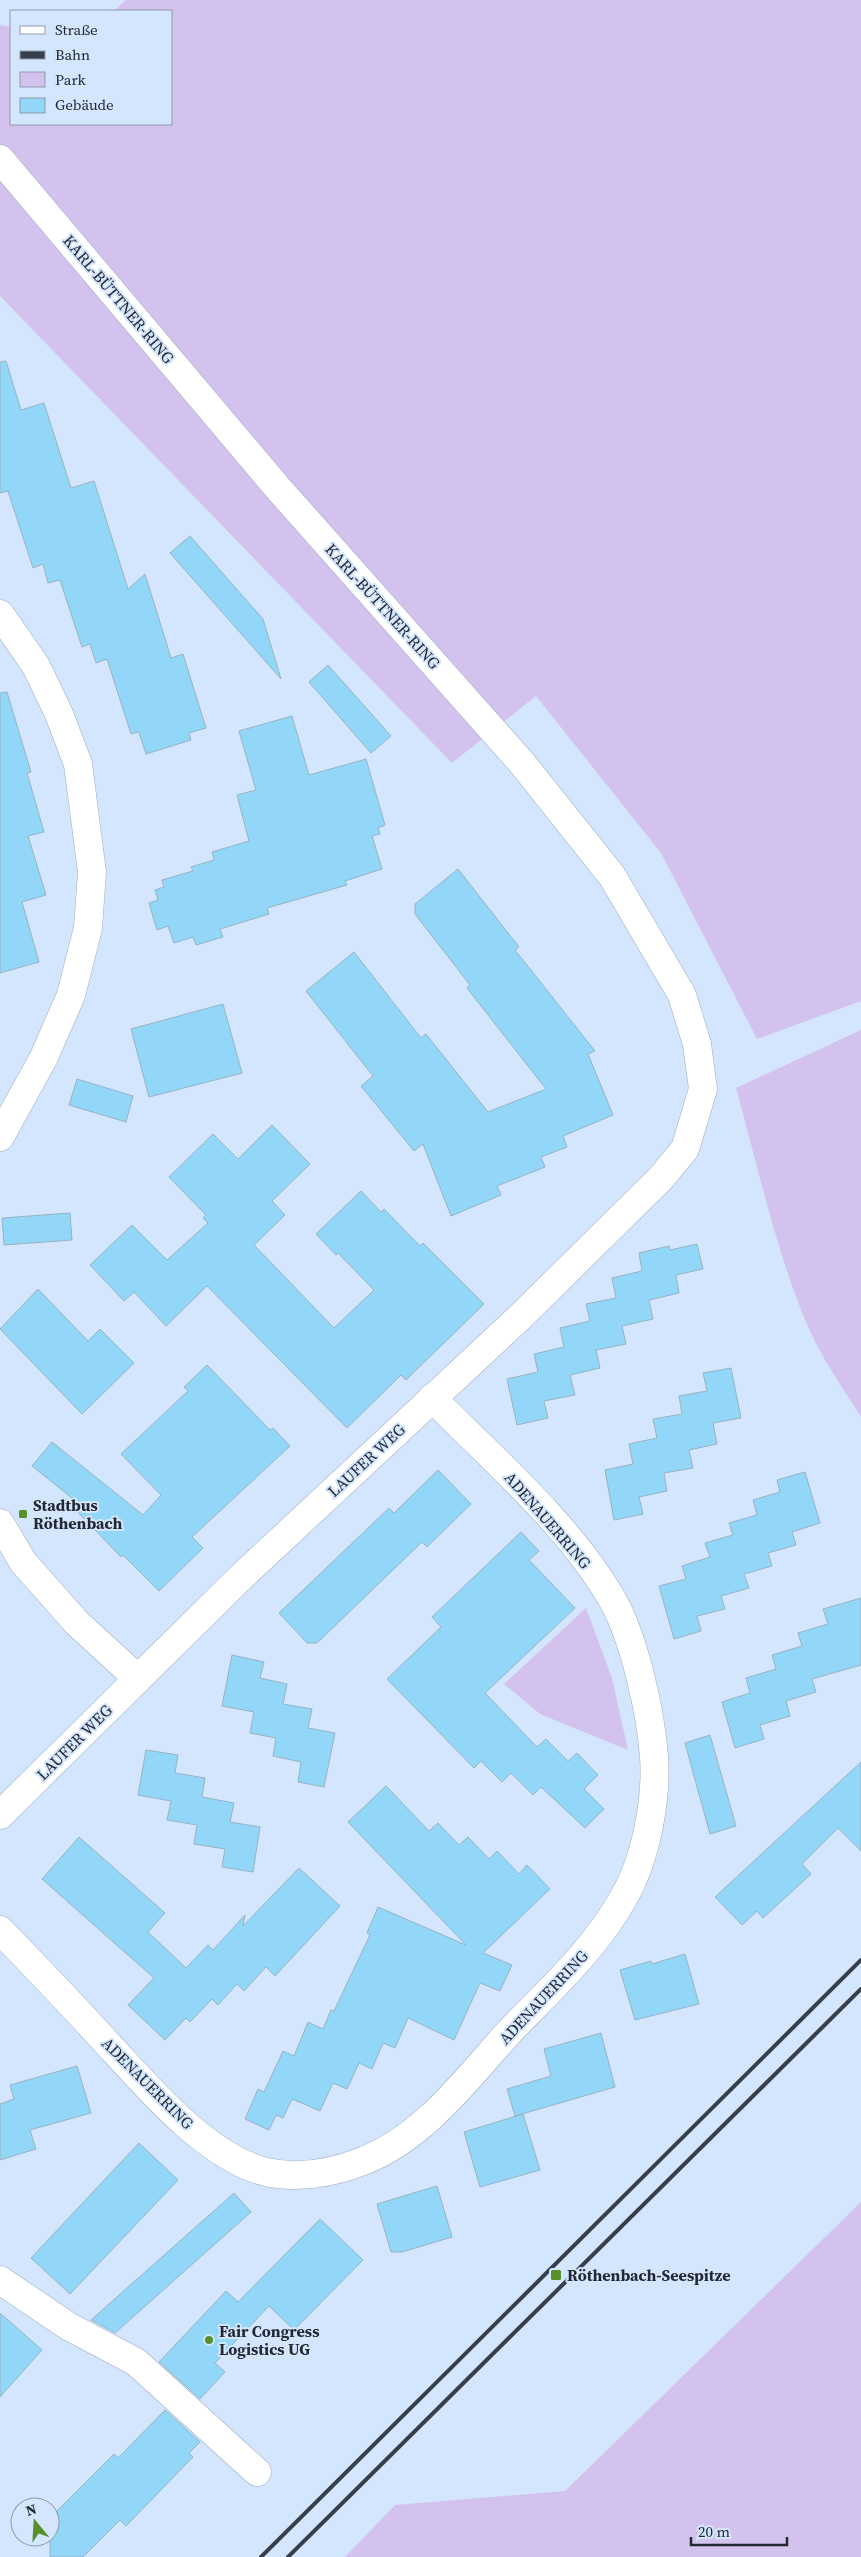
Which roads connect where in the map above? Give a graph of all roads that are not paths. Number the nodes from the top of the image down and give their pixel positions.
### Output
1 (0, 159) edge
2 (0, 614) edge
3 (703, 1089) joint
4 (0, 1137) edge
5 (432, 1398) junction
6 (0, 1523) edge
7 (138, 1679) junction
8 (0, 1815) edge
9 (0, 1930) edge
10 (0, 2280) edge
11 (257, 2472) dead end

1 - 3 street, KARL-BÜTTNER-RING
2 - 4 street
3 - 5 street, LAUFER WEG
5 - 7 street, LAUFER WEG
5 - 9 street, ADENAUERRING
6 - 7 street
7 - 8 street, LAUFER WEG
10 - 11 street

